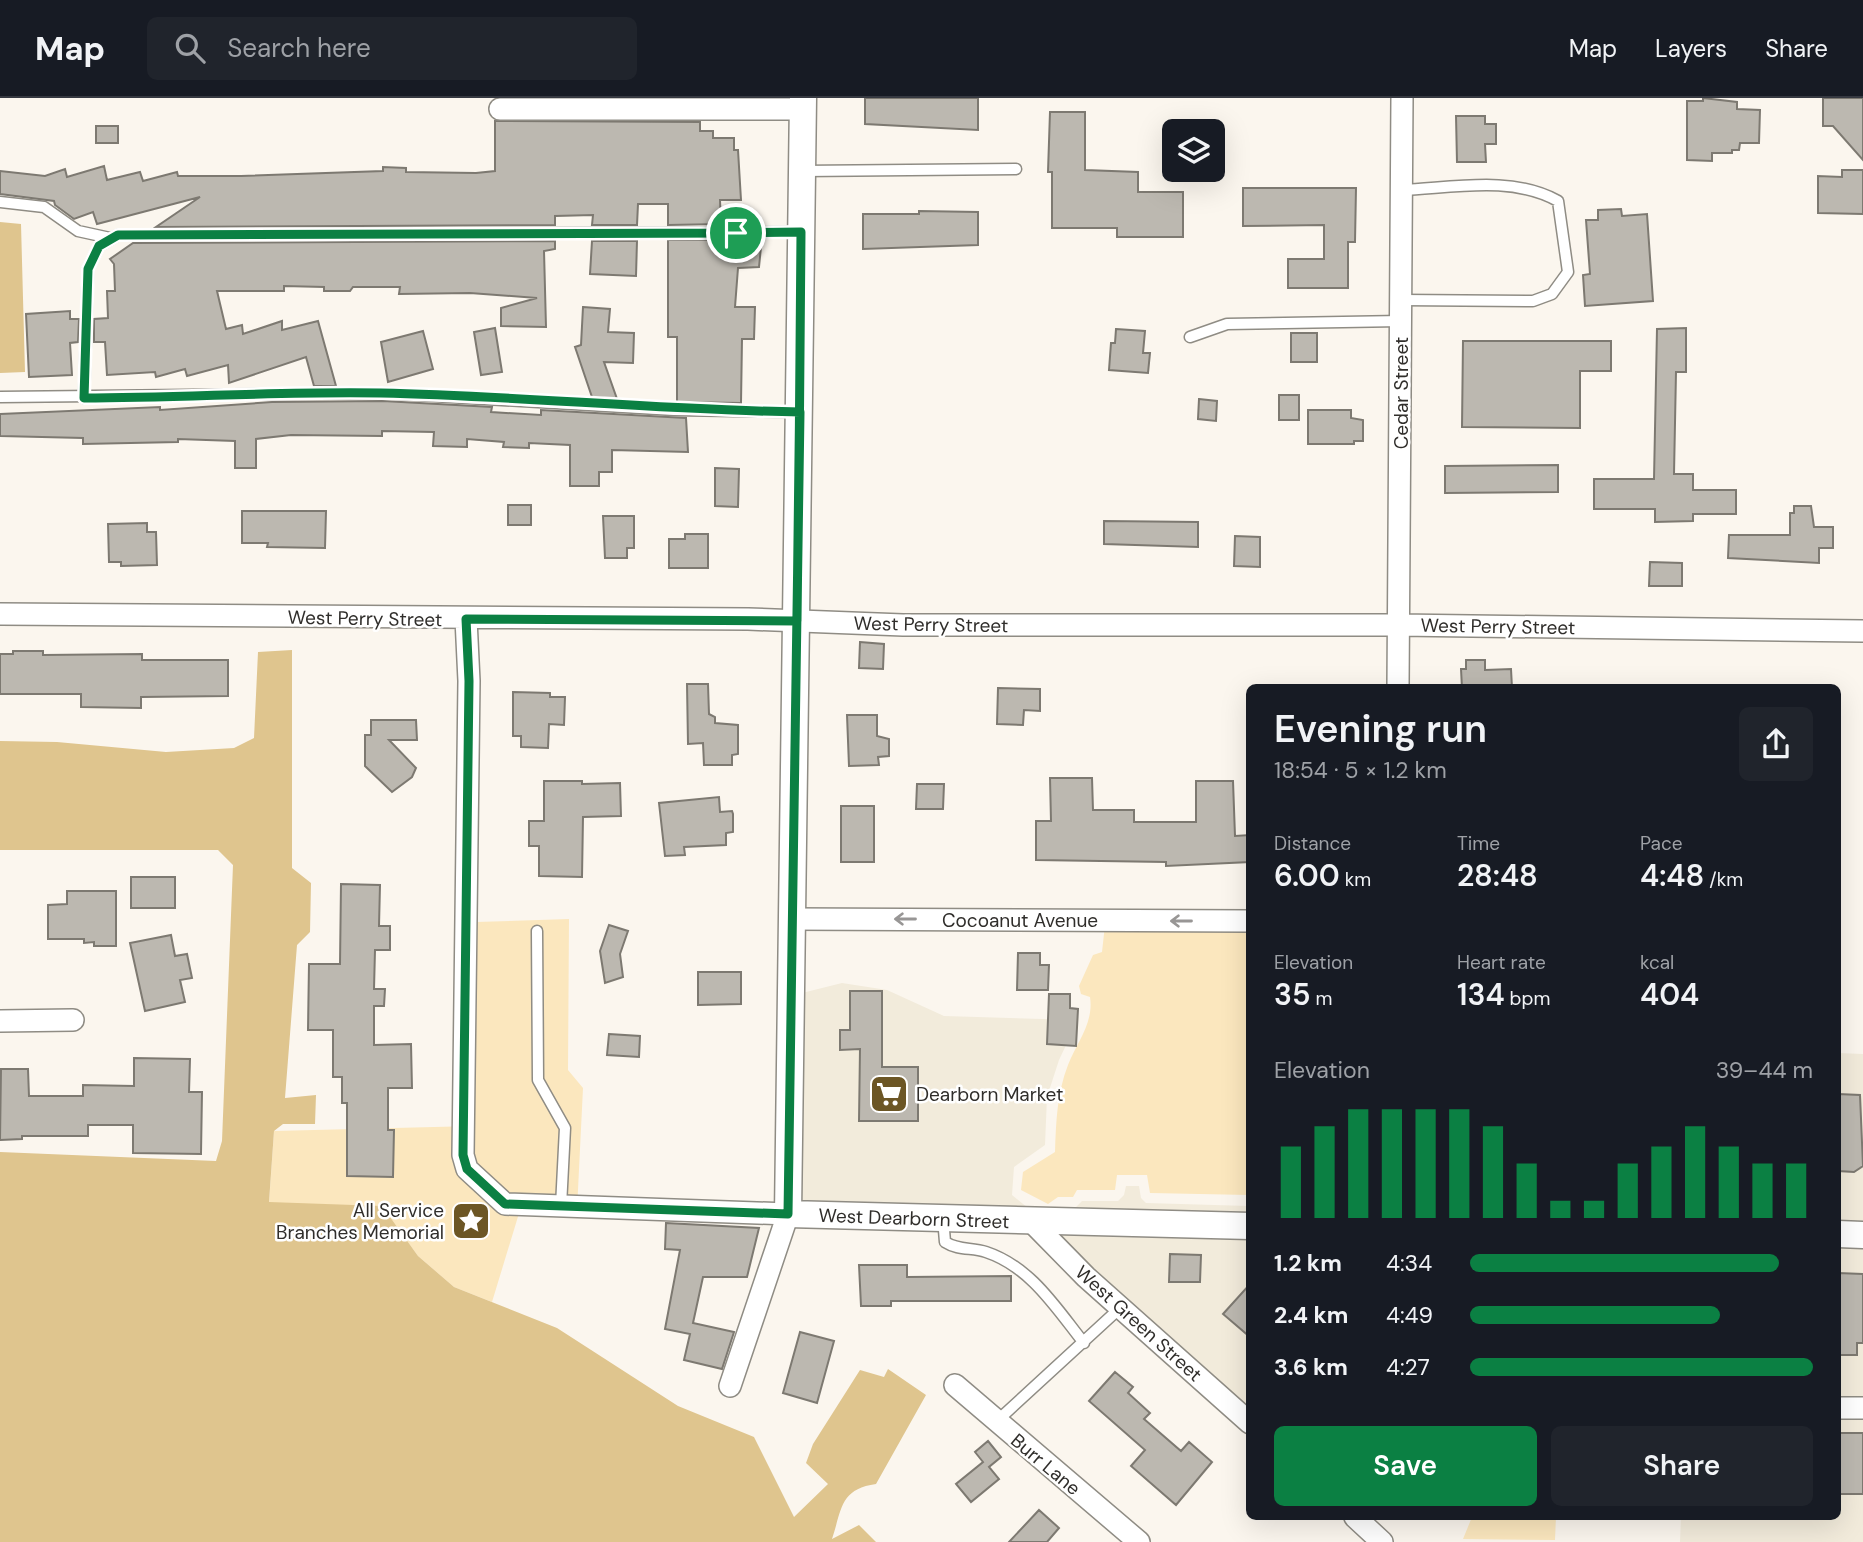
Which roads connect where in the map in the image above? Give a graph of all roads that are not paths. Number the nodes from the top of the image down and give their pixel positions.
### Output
1 (1402, 98) edge
2 (803, 104) edge
3 (500, 109) dead end
4 (1016, 169) dead end
5 (802, 171) junction
6 (1402, 190) junction
7 (0, 202) edge
8 (801, 232) junction
9 (110, 238) junction
10 (1401, 311) junction
11 (1190, 337) dead end
12 (0, 397) edge
13 (84, 398) junction
14 (800, 412) junction
15 (0, 614) edge
16 (466, 619) junction
17 (797, 621) junction
18 (1399, 625) junction
19 (1863, 631) edge
20 (1398, 684) edge
21 (791, 919) junction
22 (1246, 921) edge
23 (537, 931) dead end
24 (74, 1020) dead end
25 (0, 1021) edge
26 (561, 1206) junction
27 (788, 1214) junction
28 (943, 1218) junction
29 (1031, 1221) junction
30 (1246, 1226) edge
31 (1841, 1234) edge
32 (1863, 1235) edge
33 (1120, 1308) junction
34 (1084, 1343) junction
35 (954, 1385) dead end
36 (730, 1386) dead end
37 (1841, 1408) edge
38 (1863, 1408) edge
39 (1246, 1419) edge
40 (997, 1421) junction
41 (1358, 1520) edge
42 (1139, 1542) edge
43 (1382, 1542) edge

1 - 6 street, Cedar Street
2 - 3 street
2 - 5 street
4 - 5 lane
5 - 8 street
6 - 10 street, Cedar Street
6 - 10 lane
7 - 9 lane
8 - 9 lane
8 - 14 street
9 - 13 lane
10 - 11 lane
10 - 18 street, Cedar Street
12 - 13 lane
13 - 14 lane
14 - 17 street
15 - 16 street, West Perry Street
16 - 17 street, West Perry Street
16 - 26 street, West Dearborn Street
17 - 18 street, West Perry Street
17 - 21 street
18 - 19 street, West Perry Street
18 - 20 street, Cedar Street
22 -> 21 street, Cocoanut Avenue
21 - 27 street
23 - 26 lane
24 - 25 street
26 - 27 street, West Dearborn Street
27 - 28 street, West Dearborn Street
27 - 36 street
28 - 29 street, West Dearborn Street
28 - 34 lane
29 - 30 street, West Dearborn Street
29 - 33 street, West Green Street
31 - 32 street
33 - 34 lane
33 - 39 street, West Green Street
34 - 40 lane
35 - 40 street, Burr Lane
37 - 38 street
40 - 42 street, Burr Lane
41 - 43 street

